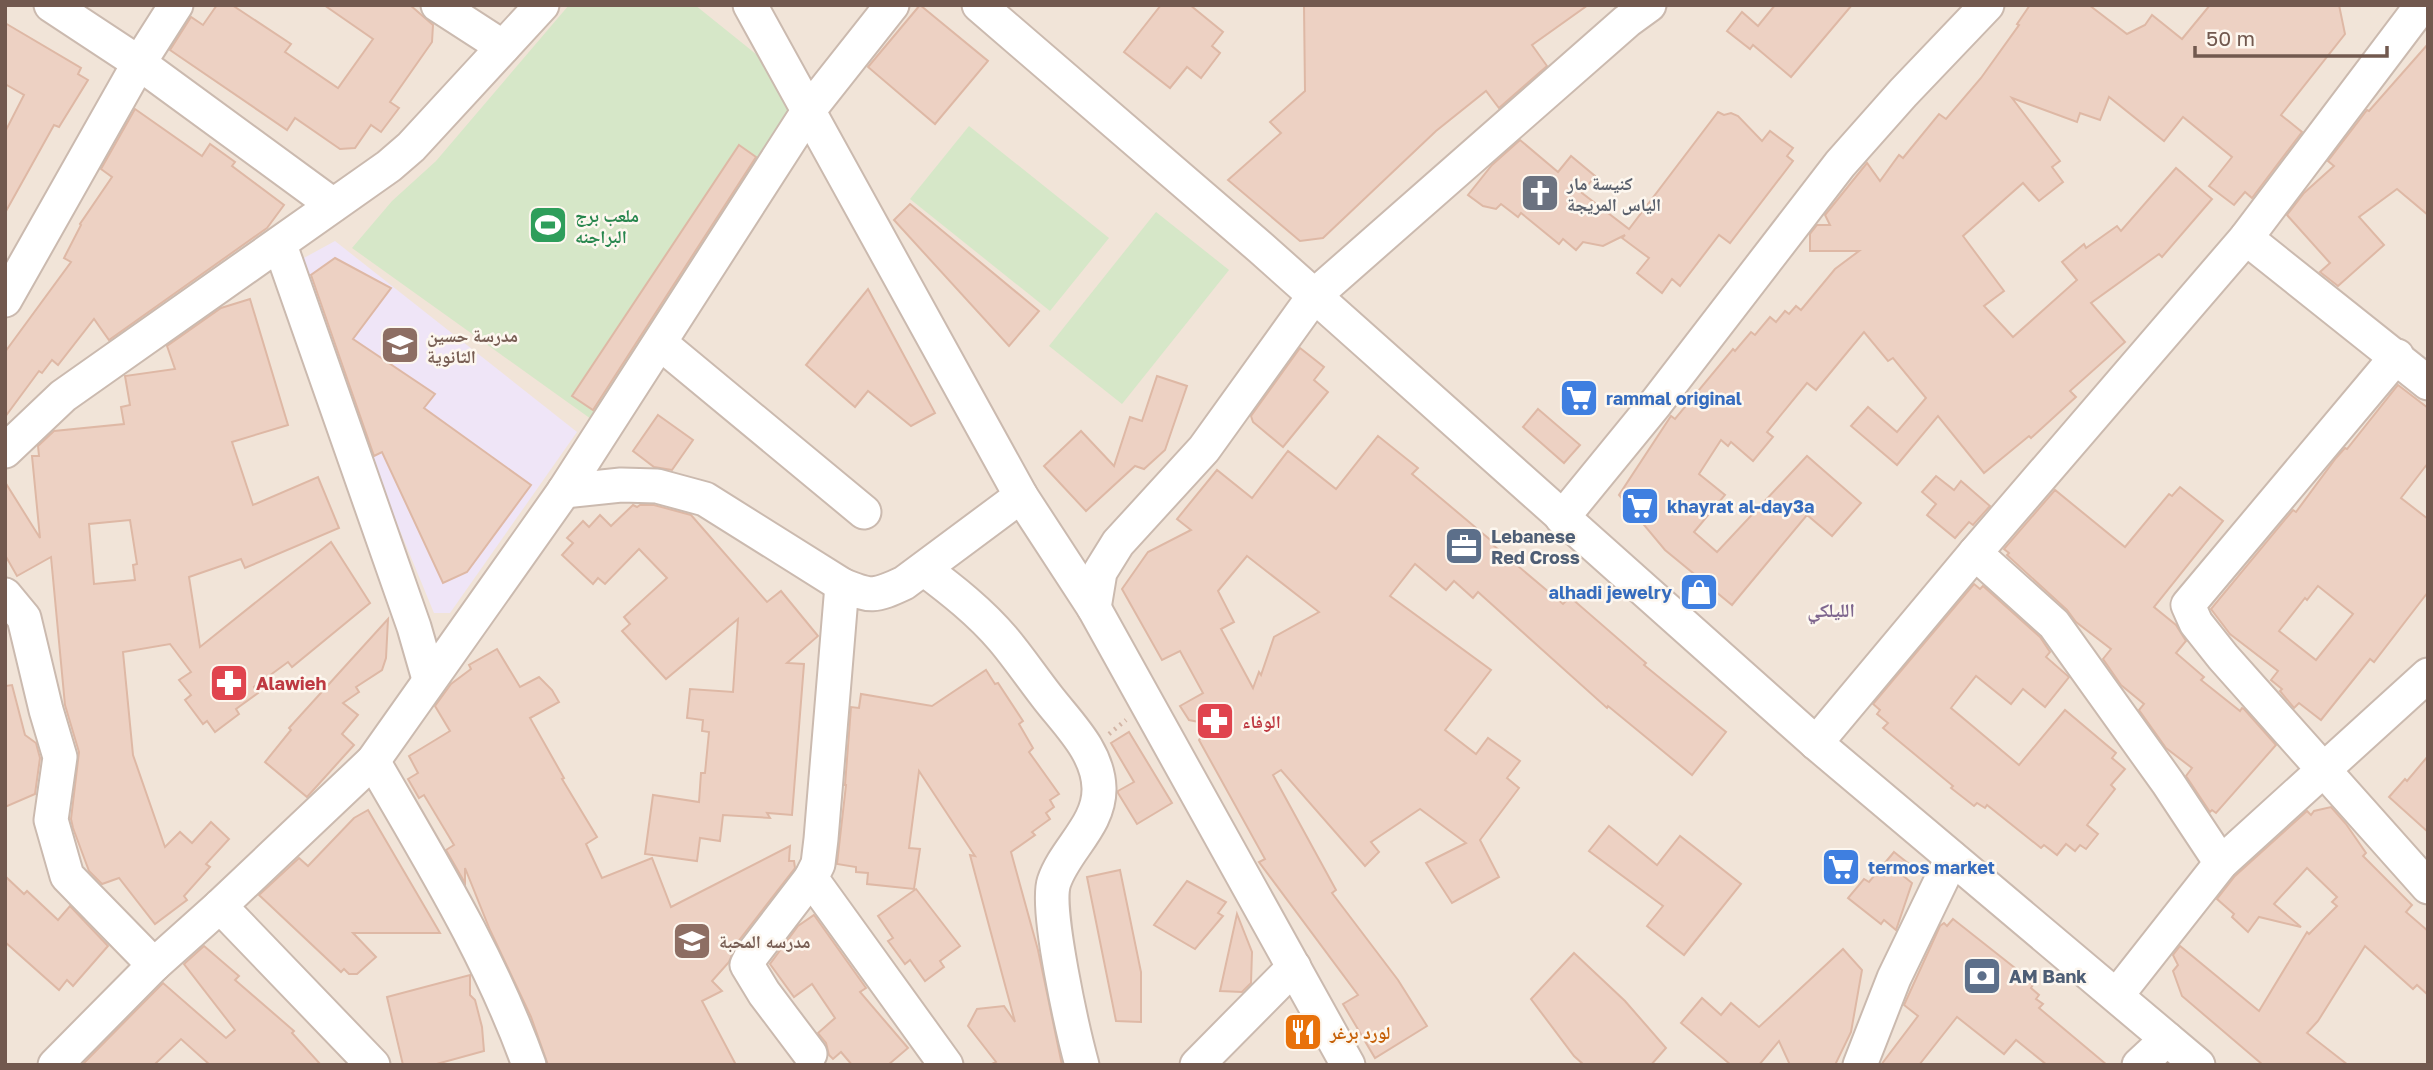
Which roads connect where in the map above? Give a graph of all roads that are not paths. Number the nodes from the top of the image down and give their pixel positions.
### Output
1 (51, 5) edge
2 (176, 5) edge
3 (438, 5) edge
4 (542, 5) edge
5 (750, 5) edge
6 (892, 5) edge
7 (979, 5) edge
8 (1649, 5) edge
9 (1987, 5) edge
10 (2422, 5) edge
11 (503, 47) junction
12 (139, 63) junction
13 (809, 110) junction
14 (333, 205) junction
15 (2246, 238) junction
16 (280, 245) junction
17 (1314, 296) junction
18 (5, 300) edge
19 (660, 342) junction
20 (2397, 356) junction
21 (2428, 383) edge
22 (5, 451) edge
23 (564, 491) junction
24 (1021, 496) junction
25 (864, 512) dead end
26 (1562, 518) junction
27 (1975, 553) junction
28 (924, 569) junction
29 (842, 585) junction
30 (5, 595) edge
31 (1094, 608) junction
32 (2428, 675) edge
33 (429, 679) junction
34 (1816, 743) junction
35 (373, 761) junction
36 (2325, 769) junction
37 (1952, 858) junction
38 (2221, 863) junction
39 (811, 878) junction
40 (2428, 887) edge
41 (220, 906) junction
42 (154, 965) junction
43 (1294, 967) junction
44 (2117, 995) junction
45 (2166, 1040) junction
46 (810, 1054) dead end
47 (54, 1065) edge
48 (373, 1065) edge
49 (529, 1065) edge
50 (946, 1065) edge
51 (1082, 1065) edge
52 (1197, 1065) edge
53 (1348, 1065) edge
54 (1860, 1065) edge
55 (2140, 1065) edge
56 (2198, 1065) edge

1 - 12 street
2 - 12 street
3 - 11 street
4 - 11 street
5 - 13 street
6 - 13 street
7 - 17 street
8 - 17 street
9 - 26 street
10 - 15 street
11 - 14 street
12 - 14 street
12 - 18 street
13 - 19 street
13 - 24 street
14 - 16 street
15 - 20 street
15 - 27 street
16 - 22 street
16 - 33 street
17 - 26 street
17 - 31 street
19 - 23 street
19 - 25 street
20 - 21 street
20 - 36 street
23 - 29 street
23 - 33 street
24 - 28 street
24 - 31 street
26 - 34 street
27 - 34 street
27 - 38 street
28 - 29 street
28 - 51 street
29 - 39 street
30 - 42 street
31 - 43 street
32 - 36 street
33 - 35 street
34 - 37 street
35 - 41 street
35 - 49 street
36 - 38 street
36 - 40 street
37 - 44 street
37 - 54 street
38 - 44 street
39 - 46 street
39 - 50 street
41 - 42 street
41 - 48 street
42 - 47 street
43 - 52 street
43 - 53 street
44 - 45 street
45 - 55 street
45 - 56 street

